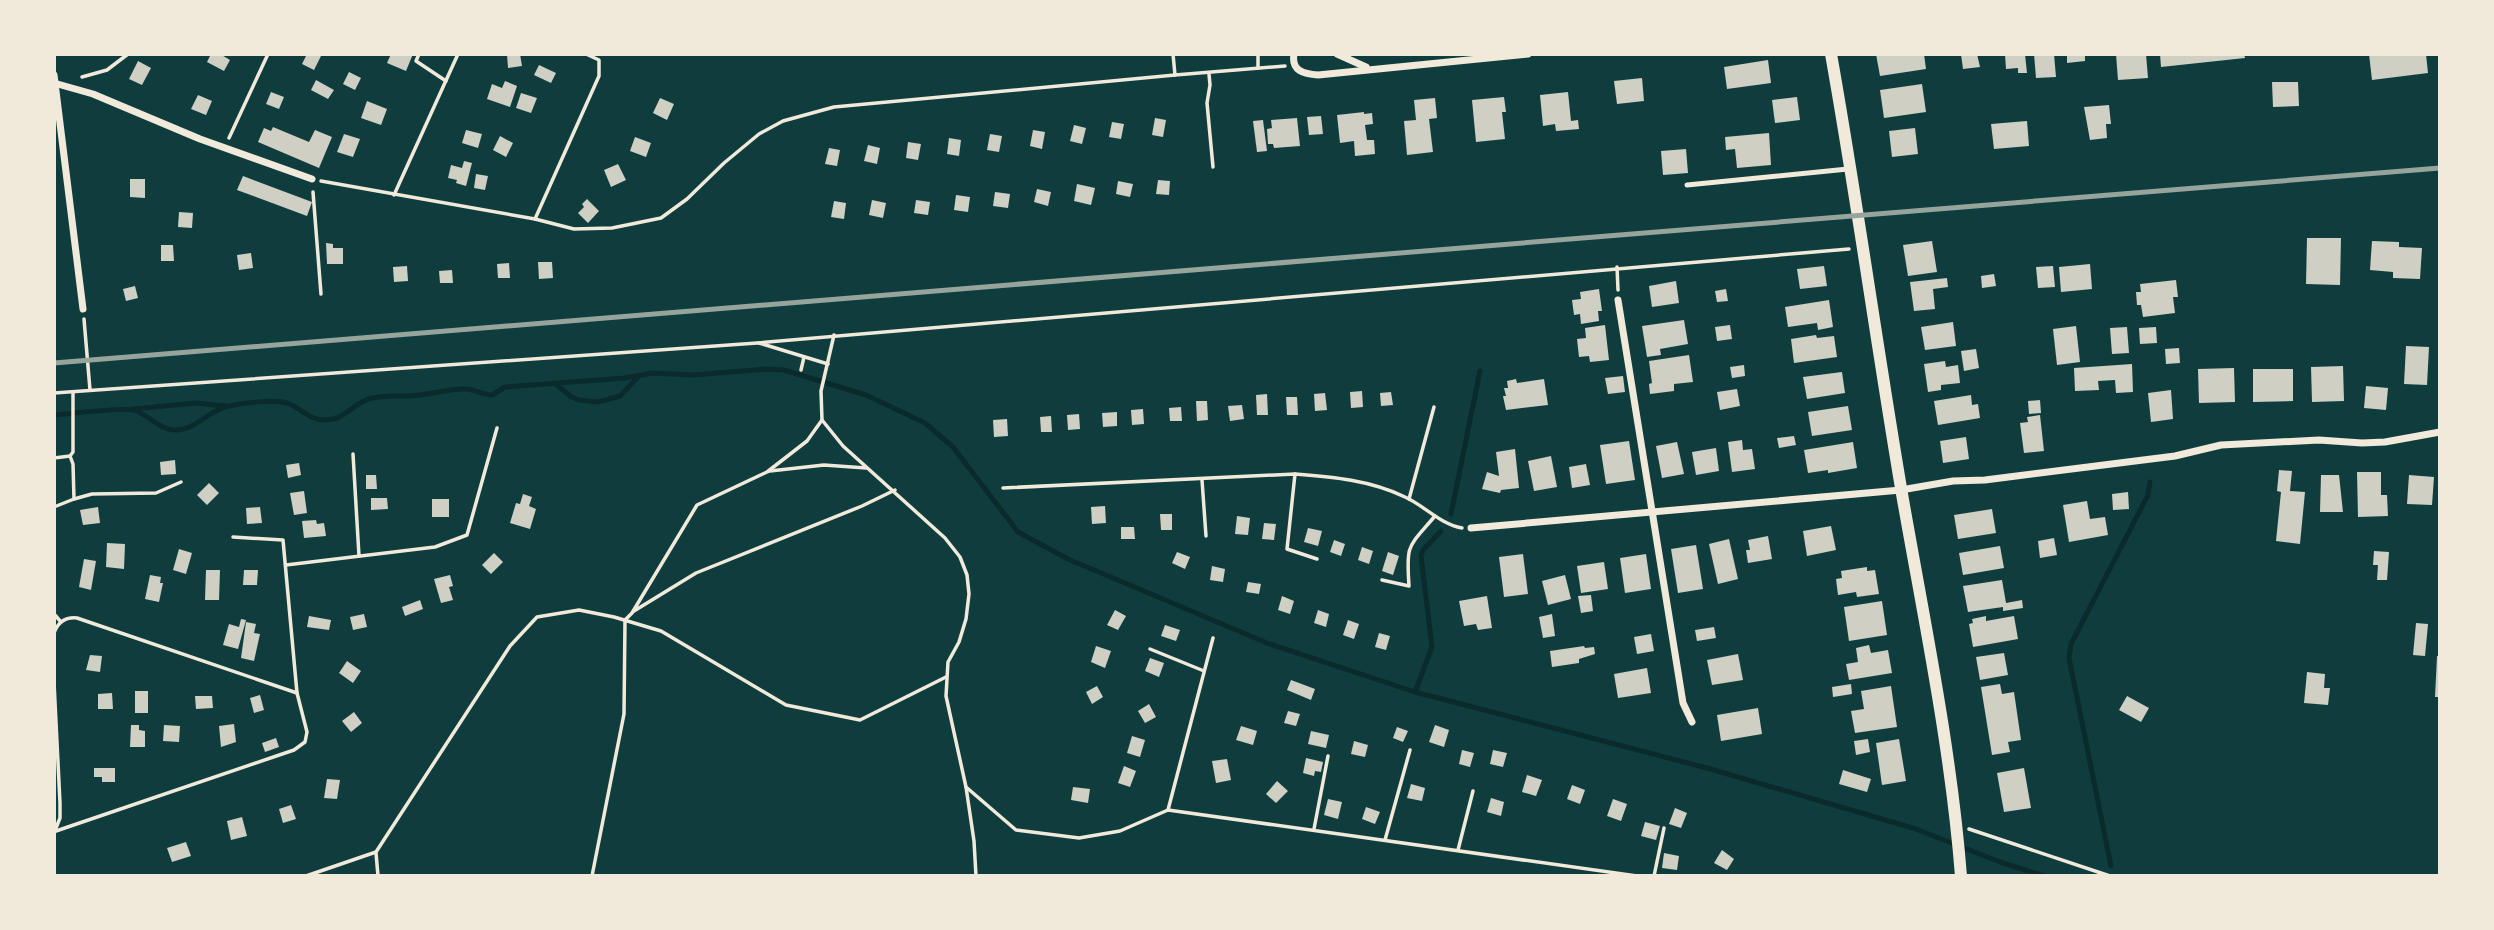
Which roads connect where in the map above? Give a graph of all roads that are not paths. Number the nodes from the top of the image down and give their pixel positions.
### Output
1 (1294, 54) edge
2 (1337, 54) edge
3 (1528, 54) edge
4 (1831, 54) edge
5 (1370, 68) junction
6 (55, 81) edge
7 (1852, 168) junction
8 (312, 179) road end
9 (1687, 186) dead end
10 (1618, 300) road end
11 (83, 309) dead end
12 (2440, 432) edge
13 (1901, 491) junction
14 (1652, 511) junction
15 (1471, 528) road end
16 (1692, 722) dead end
17 (1961, 874) edge

1 - 5 street
2 - 5 street
3 - 5 street
4 - 7 street
6 - 8 street
6 - 11 street
7 - 9 lane
7 - 13 street
10 - 14 street
12 - 13 street
13 - 14 street
13 - 17 street
14 - 15 street
14 - 16 street

